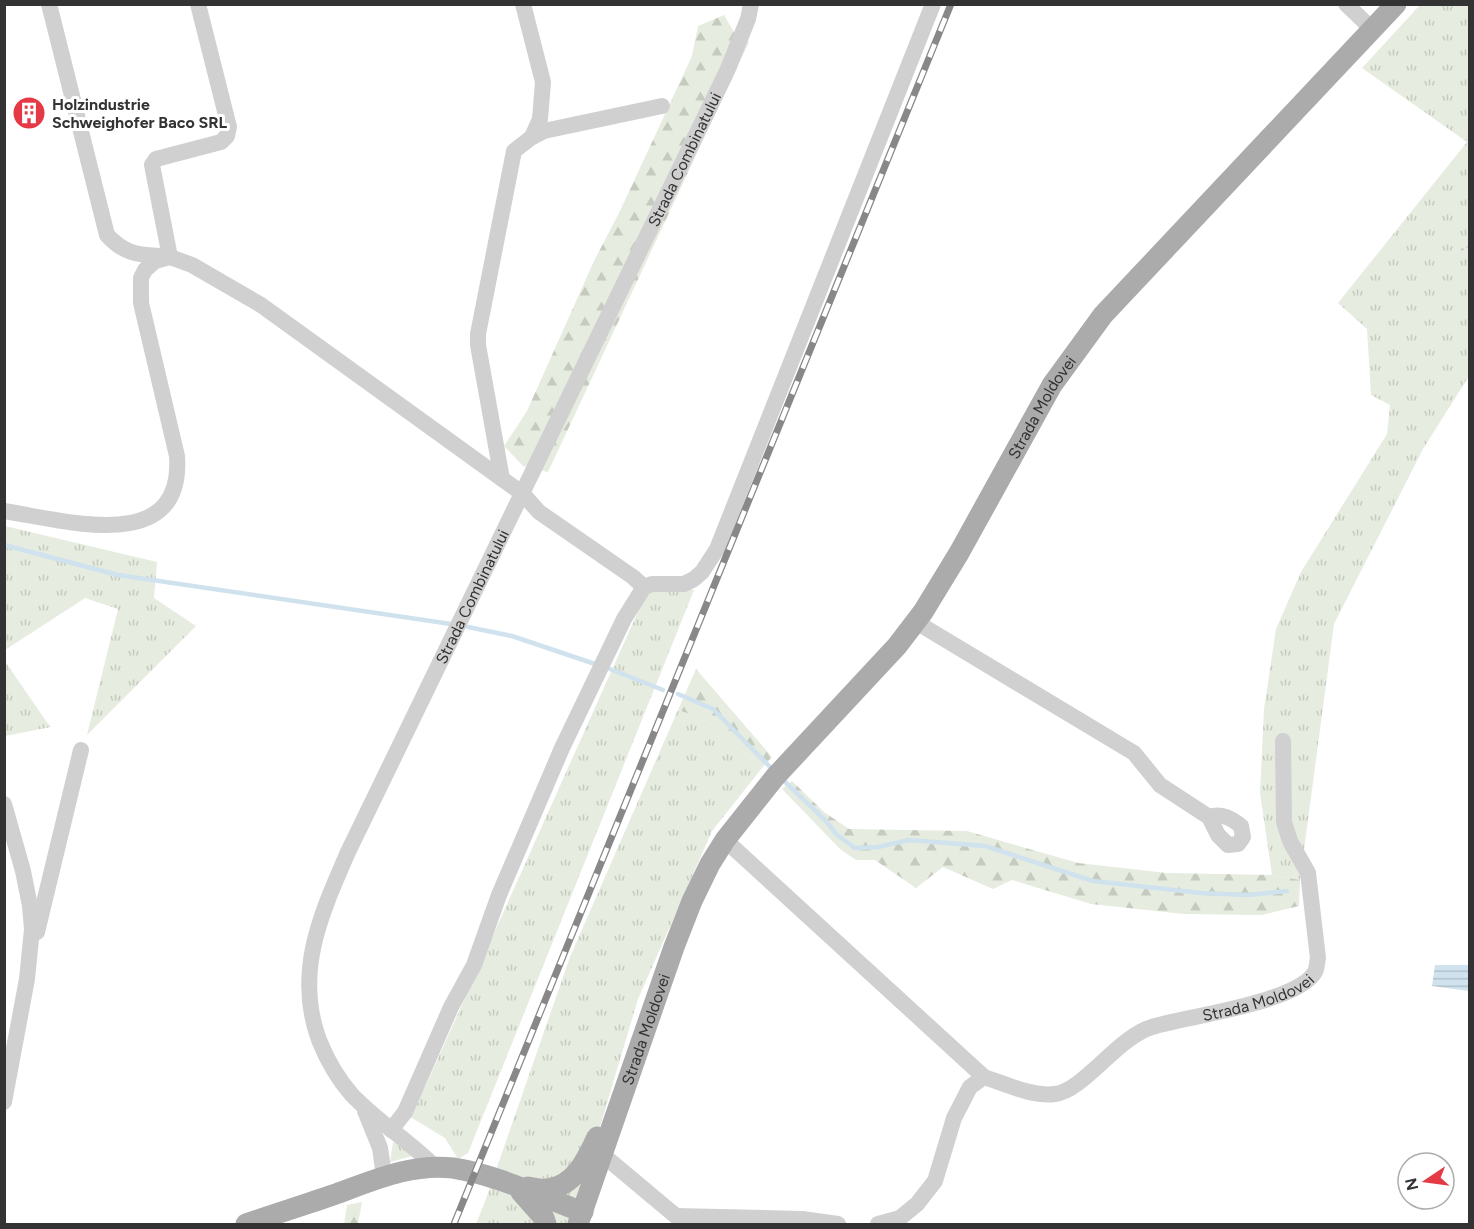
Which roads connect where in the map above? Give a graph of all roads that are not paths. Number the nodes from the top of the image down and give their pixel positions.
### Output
1 (49, 4) edge
2 (198, 4) edge
3 (523, 4) edge
4 (933, 4) edge
5 (1346, 4) edge
6 (1396, 4) edge
7 (748, 9) edge
8 (1372, 30) junction
9 (662, 106) dead end
10 (532, 137) junction
11 (170, 256) junction
12 (502, 479) junction
13 (523, 494) junction
14 (4, 511) edge
15 (644, 587) junction
16 (916, 622) junction
17 (1283, 741) dead end
18 (81, 750) dead end
19 (4, 804) edge
20 (1209, 817) dead end
21 (725, 840) junction
22 (31, 953) junction
23 (649, 1022) junction
24 (984, 1077) junction
25 (4, 1102) edge
26 (362, 1105) junction
27 (391, 1130) junction
28 (603, 1155) junction
29 (435, 1167) junction
30 (384, 1176) junction
31 (514, 1185) junction
32 (581, 1218) edge
33 (681, 1220) edge
34 (246, 1224) edge
35 (546, 1224) edge
36 (838, 1224) edge
37 (878, 1224) edge

1 - 11 street
2 - 11 street
3 - 10 street
4 - 15 street
5 - 8 street
6 - 8 main road, Strada Moldovei
7 - 13 street, Strada Combinatului
8 - 16 main road, Strada Moldovei
9 - 10 street
10 - 12 street
11 - 12 street
11 - 14 street
12 - 13 street
13 - 15 street
13 - 26 street, Strada Combinatului
15 - 27 street
16 - 20 street
16 - 21 main road, Strada Moldovei
17 - 24 street, Strada Moldovei
18 - 22 street
19 - 22 street
21 - 23 main road, Strada Moldovei
21 - 24 street, Strada Moldovei
22 - 25 street
23 - 28 main road, Strada Moldovei
23 - 31 main road
24 - 37 street
26 - 27 street, Strada Combinatului
26 - 30 street
27 - 29 street, Strada Combinatului
28 - 32 main road, Strada Moldovei
28 - 33 street
29 - 30 main road
29 - 31 main road
30 - 34 main road
31 - 32 main road
31 - 35 main road
33 - 36 street

